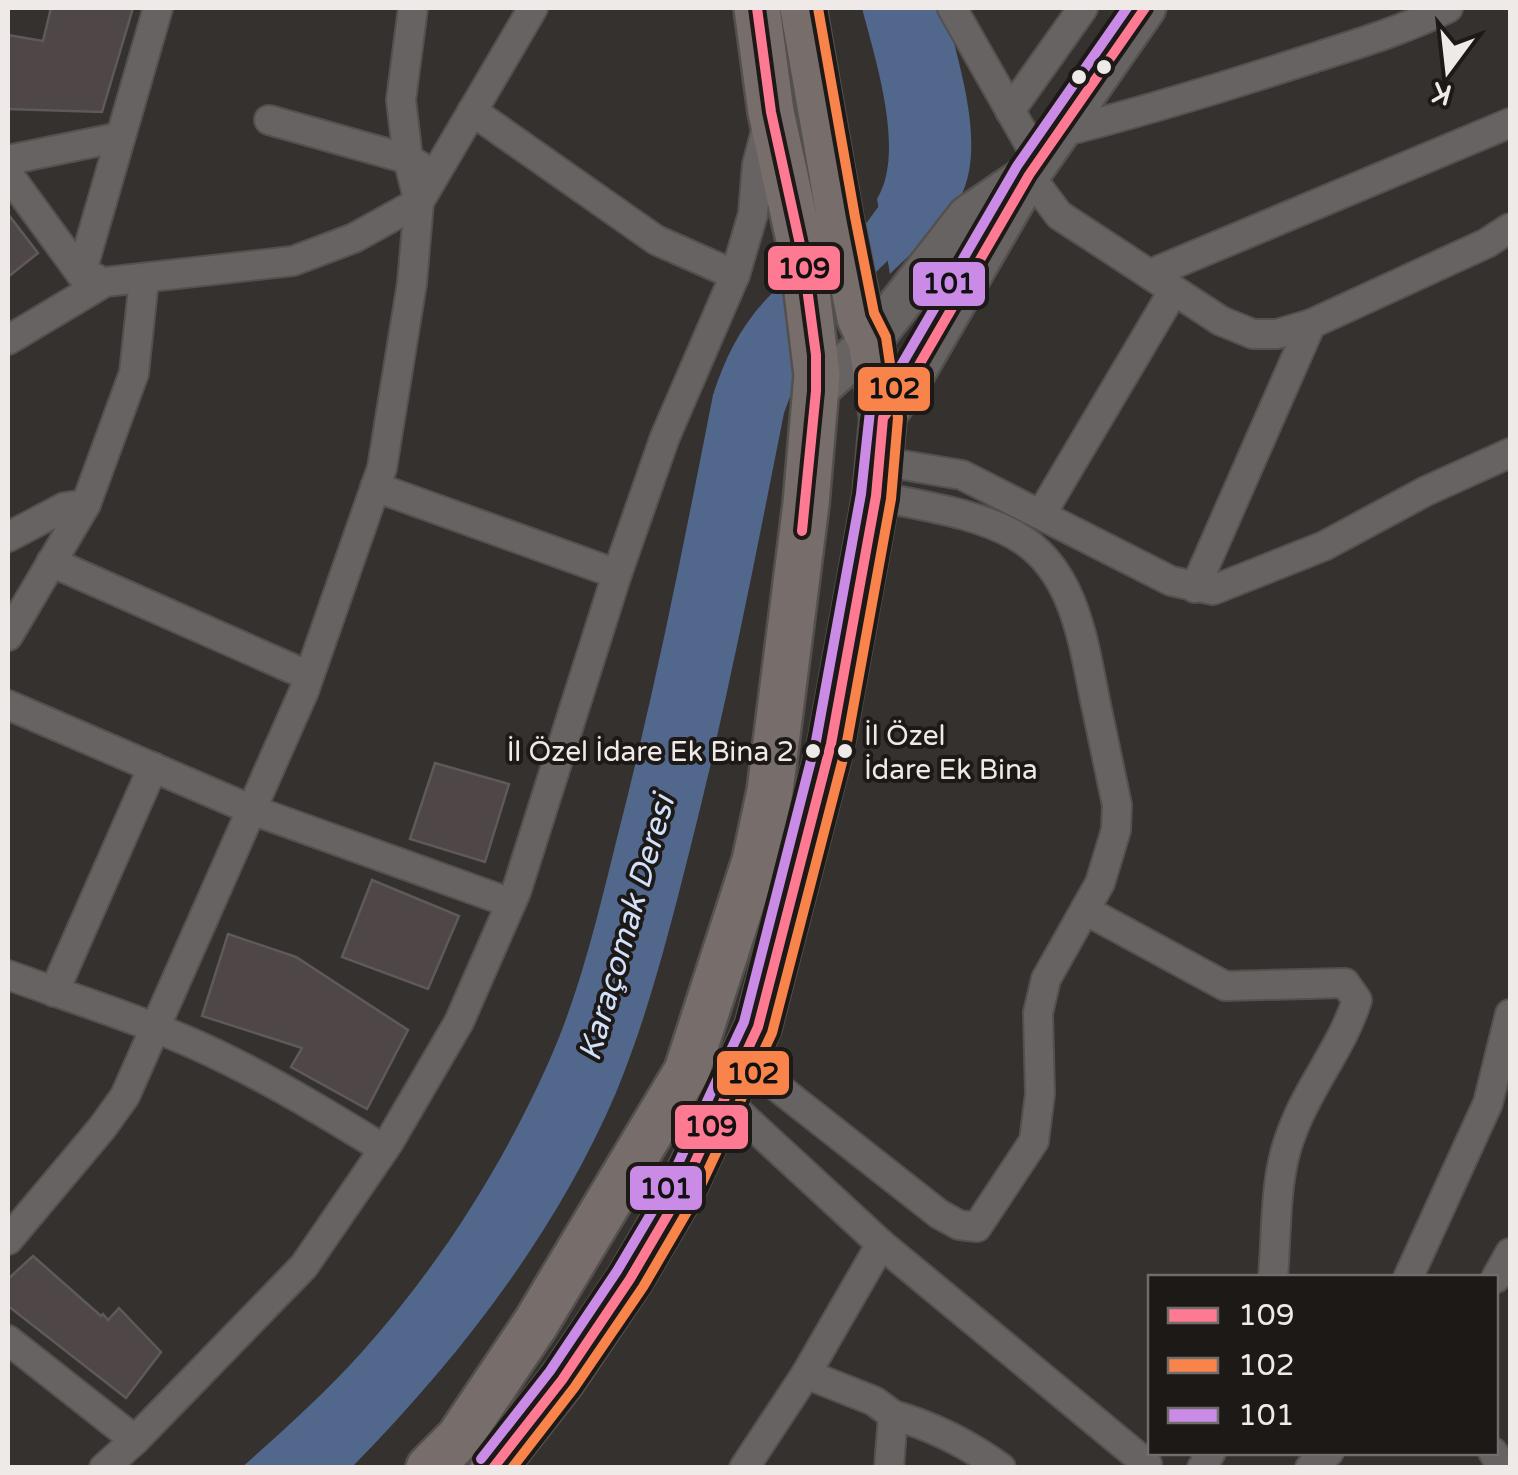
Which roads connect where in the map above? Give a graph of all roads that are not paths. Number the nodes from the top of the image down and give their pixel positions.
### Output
1 (158, 8) edge
2 (413, 8) edge
3 (533, 8) edge
4 (757, 8) edge
5 (803, 8) edge
6 (952, 8) edge
7 (1083, 8) edge
8 (1145, 8) edge
9 (1448, 8) edge
10 (1010, 110) junction
11 (472, 111) junction
12 (770, 112) junction
13 (269, 120) dead end
14 (1510, 123) edge
15 (120, 138) junction
16 (1042, 156) junction
17 (408, 159) junction
18 (8, 160) edge
19 (8, 174) edge
20 (435, 176) junction
21 (419, 202) junction
22 (1510, 228) edge
23 (1150, 274) junction
24 (735, 276) junction
25 (93, 278) junction
26 (144, 279) junction
27 (1174, 290) junction
28 (1311, 324) junction
29 (865, 330) junction
30 (8, 340) edge
31 (816, 373) junction
32 (1510, 453) edge
33 (877, 473) junction
34 (375, 487) junction
35 (86, 504) junction
36 (806, 504) junction
37 (1042, 513) junction
38 (8, 538) edge
39 (51, 562) junction
40 (617, 574) junction
41 (1195, 588) junction
42 (790, 627) junction
43 (8, 636) edge
44 (852, 636) junction
45 (309, 676) junction
46 (8, 705) edge
47 (152, 767) junction
48 (252, 810) junction
49 (511, 903) junction
50 (1085, 910) junction
51 (8, 975) edge
52 (54, 992) junction
53 (1510, 1014) edge
54 (157, 1028) junction
55 (734, 1080) junction
56 (384, 1149) junction
57 (8, 1240) edge
58 (881, 1244) junction
59 (1273, 1275) edge
60 (1409, 1275) edge
61 (8, 1340) edge
62 (806, 1374) junction
63 (894, 1416) junction
64 (136, 1440) junction
65 (1153, 1466) edge
66 (104, 1468) edge
67 (429, 1468) edge
68 (493, 1468) edge
69 (744, 1468) edge
70 (889, 1468) edge
71 (1001, 1468) edge

1 - 15 street
2 - 17 street
3 - 11 street
4 - 12 main road
5 - 29 main road
6 - 10 street
7 - 10 street
8 - 16 main road
9 - 16 street
10 - 16 street
11 - 20 street
11 - 24 street
12 - 24 street
12 - 31 main road
13 - 17 street
14 - 23 street
15 - 18 street
15 - 25 street
16 - 23 street
16 - 29 main road
16 - 33 main road
17 - 20 street
17 - 21 street
19 - 25 street
20 - 21 street
21 - 26 street
21 - 34 street
22 - 28 street
23 - 27 street
24 - 40 street
25 - 26 street
25 - 30 street
26 - 35 street
27 - 28 street
27 - 37 street
28 - 41 street
29 - 31 main road
29 - 33 main road
31 - 36 main road
32 - 41 street
33 - 36 main road
33 - 37 street
33 - 44 main road
33 - 50 street
34 - 40 street
34 - 45 street
35 - 38 street
35 - 39 street
36 - 42 main road
37 - 41 street
39 - 43 street
39 - 45 street
40 - 49 street
42 - 44 main road
42 - 67 main road
44 - 55 main road
45 - 48 street
46 - 47 street
47 - 48 street
47 - 52 street
48 - 49 street
48 - 54 street
49 - 56 street
50 - 55 street
50 - 59 street
51 - 52 street
52 - 54 street
53 - 60 street
54 - 56 street
54 - 57 street
55 - 58 street
55 - 68 main road
56 - 64 street
58 - 62 street
58 - 65 street
61 - 64 street
62 - 63 street
62 - 69 street
63 - 70 street
63 - 71 street
64 - 66 street

